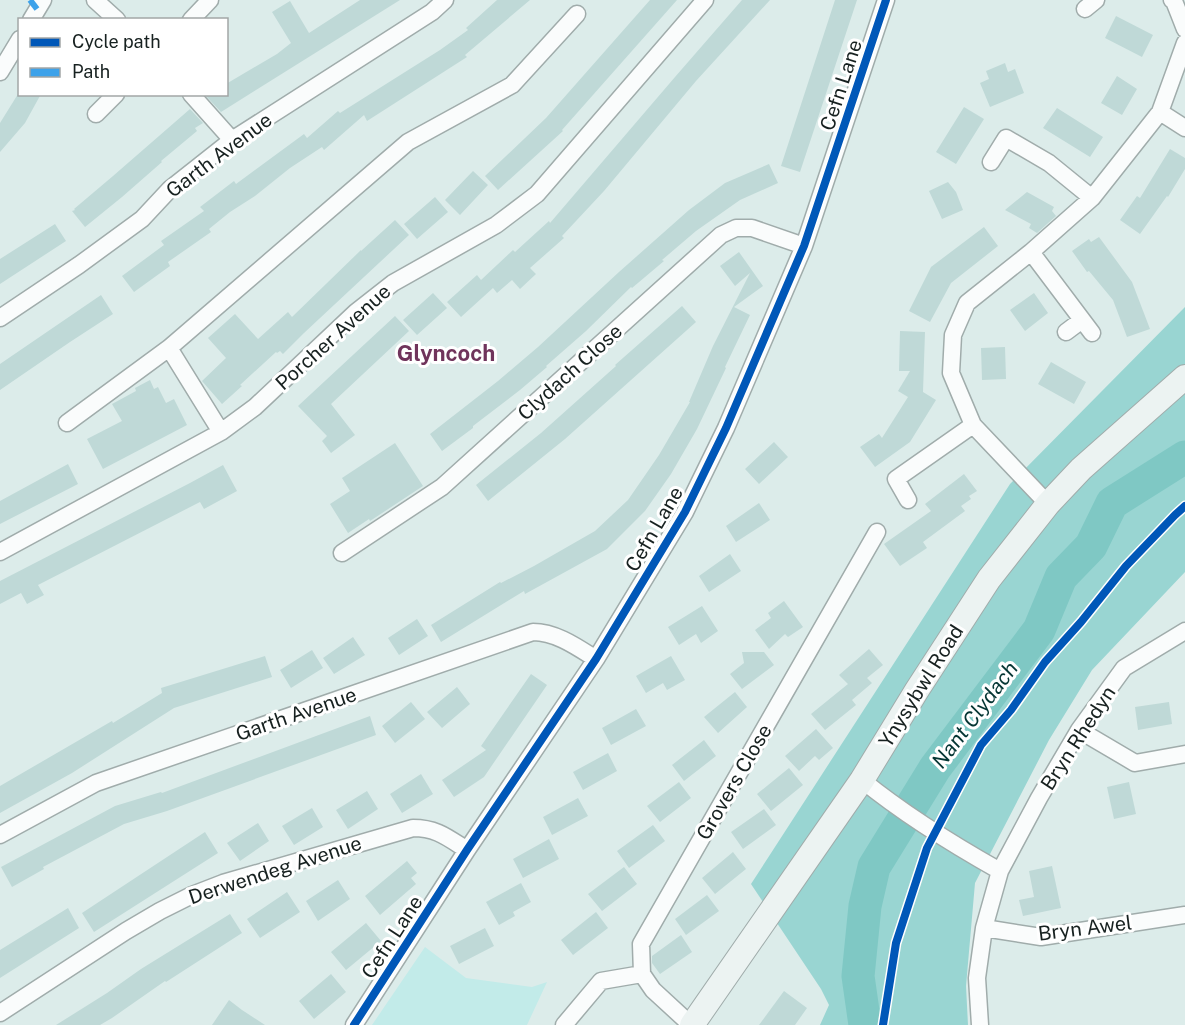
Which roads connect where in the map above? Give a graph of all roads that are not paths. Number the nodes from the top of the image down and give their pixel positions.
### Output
1 (43, 0) edge
2 (95, 0) edge
3 (210, 0) edge
4 (445, 0) edge
5 (705, 0) edge
6 (886, 0) edge
7 (1172, 0) edge
8 (427, 6) edge
9 (577, 14) dead end
10 (33, 18) edge
11 (115, 18) edge
12 (193, 18) edge
13 (1185, 29) edge
14 (18, 42) edge
15 (1185, 43) edge
16 (0, 72) edge
17 (114, 96) edge
18 (193, 96) edge
19 (1160, 112) junction
20 (96, 114) dead end
21 (1185, 128) edge
22 (232, 140) junction
23 (991, 162) dead end
24 (1092, 198) junction
25 (804, 246) junction
26 (1031, 252) junction
27 (0, 318) edge
28 (1066, 332) dead end
29 (169, 348) junction
30 (1185, 378) edge
31 (68, 423) dead end
32 (973, 425) junction
33 (221, 432) junction
34 (908, 501) dead end
35 (1048, 504) junction
36 (877, 531) dead end
37 (0, 552) edge
38 (342, 553) dead end
39 (1185, 631) edge
40 (596, 658) junction
41 (1079, 730) junction
42 (1185, 754) edge
43 (862, 780) junction
44 (0, 835) edge
45 (467, 850) junction
46 (1000, 871) junction
47 (1185, 915) edge
48 (984, 928) junction
49 (642, 974) junction
50 (0, 1013) edge
51 (354, 1025) edge
52 (564, 1025) edge
53 (692, 1025) edge
54 (980, 1025) edge

1 - 10 street
2 - 11 street
3 - 12 street
4 - 8 street, Garth Avenue
5 - 33 street, Porcher Avenue
6 - 25 street, Cefn Lane
7 - 13 street
8 - 22 street, Garth Avenue
9 - 29 street
14 - 16 street
15 - 19 street
17 - 20 street
18 - 22 street
19 - 21 street
19 - 24 street
22 - 27 street, Garth Avenue
23 - 24 street
24 - 26 street
25 - 38 street, Clydach Close
25 - 40 street, Cefn Lane
26 - 28 street
26 - 32 street
29 - 31 street
29 - 33 street
30 - 35 main road, Ynysybwl Road
32 - 34 street
32 - 35 street
33 - 37 street, Porcher Avenue
35 - 43 main road, Ynysybwl Road
36 - 49 street, Grovers Close
39 - 41 street, Bryn Rhedyn
40 - 44 street, Garth Avenue
40 - 45 street, Cefn Lane
41 - 42 street
41 - 46 street, Bryn Rhedyn
43 - 46 street
43 - 53 main road, Ynysybwl Road
45 - 50 street, Derwendeg Avenue
45 - 51 street, Cefn Lane
46 - 48 street, Bryn Rhedyn
47 - 48 street, Bryn Awel
48 - 54 street, Bryn Rhedyn
49 - 52 street
49 - 53 street

